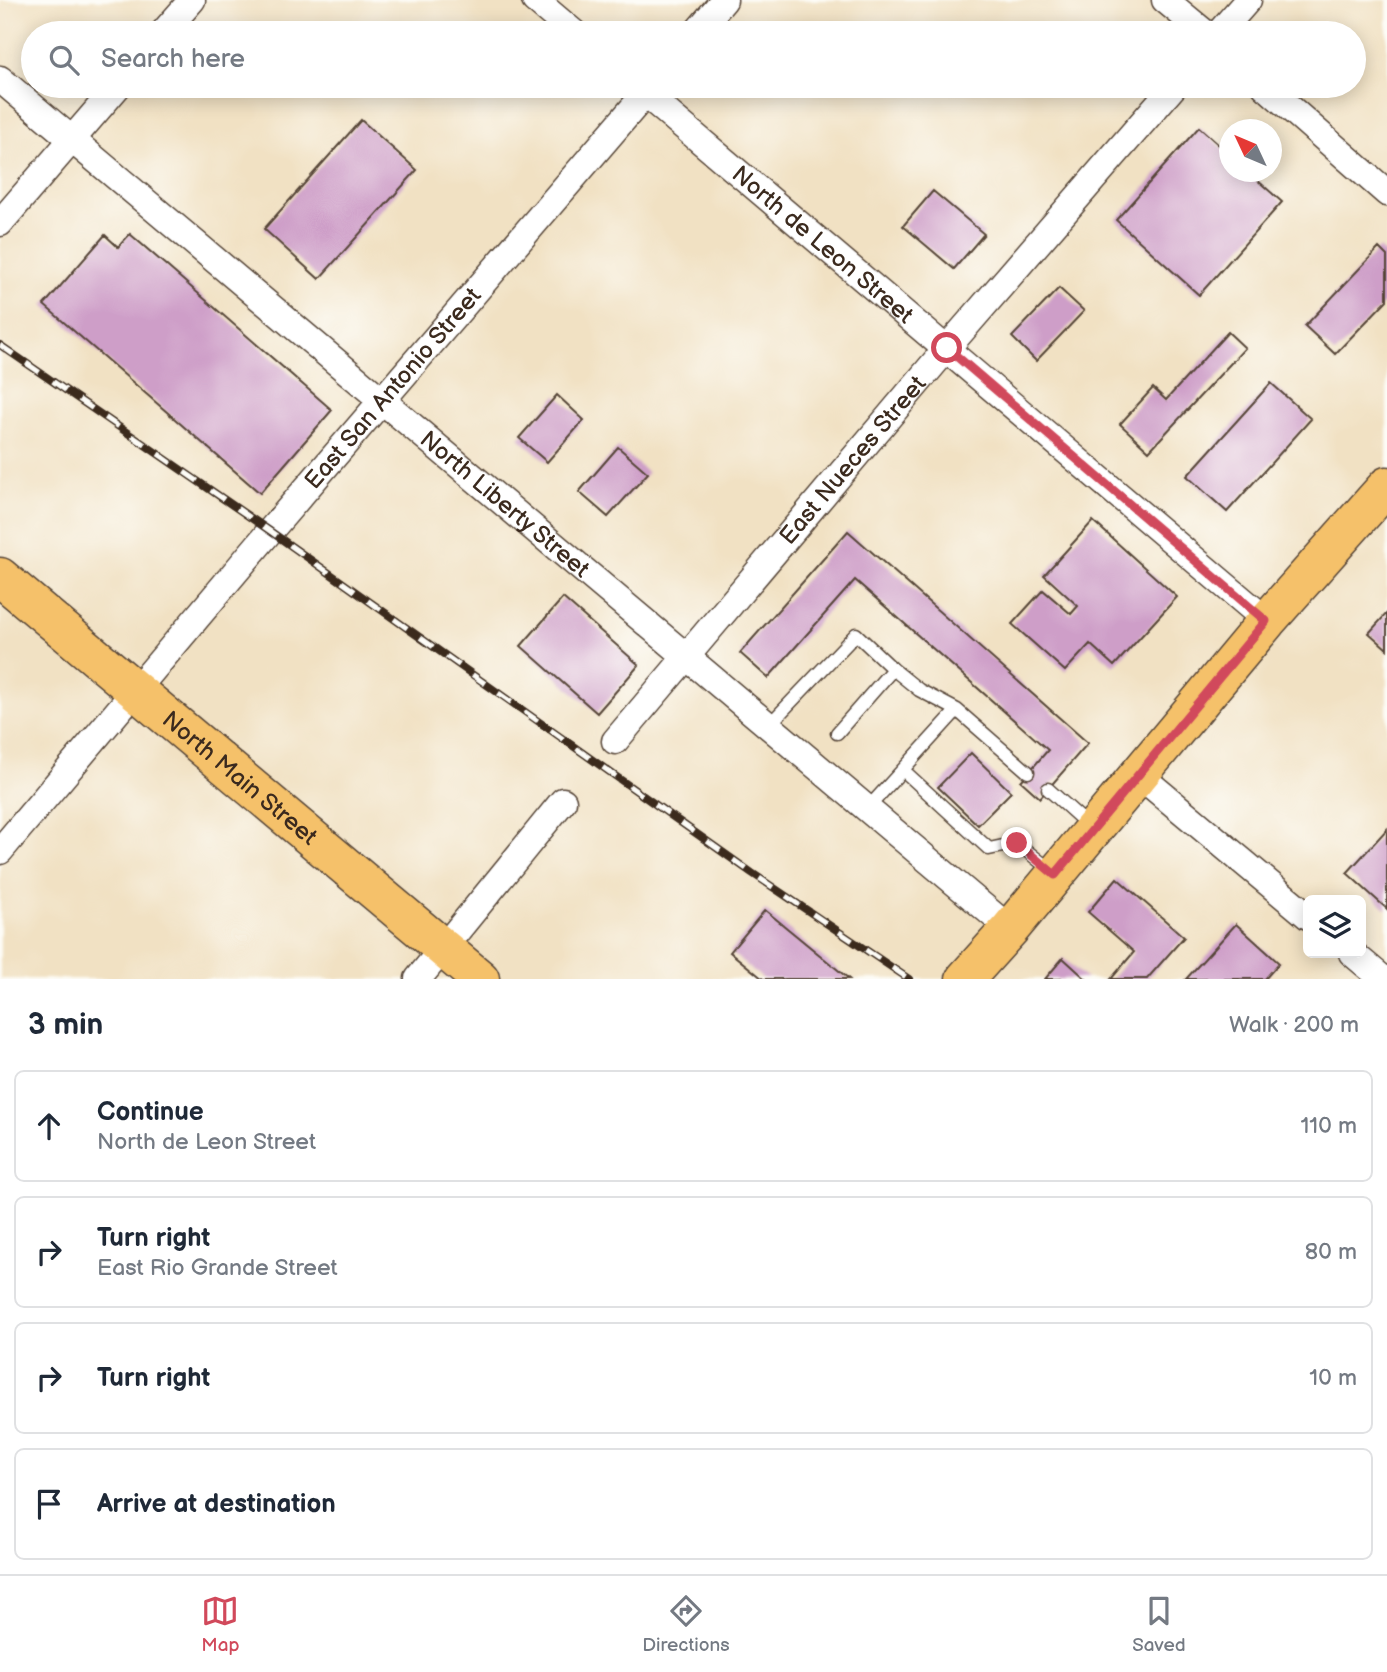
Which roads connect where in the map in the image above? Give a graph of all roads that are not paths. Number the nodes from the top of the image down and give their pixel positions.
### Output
1 (192, 0) edge
2 (534, 0) edge
3 (724, 0) edge
4 (1165, 0) edge
5 (1248, 0) edge
6 (174, 21) edge
7 (559, 21) edge
8 (706, 21) edge
9 (1190, 21) edge
10 (1230, 21) edge
11 (0, 79) edge
12 (21, 97) edge
13 (22, 98) edge
14 (108, 98) edge
15 (637, 98) edge
16 (657, 98) edge
17 (1164, 98) edge
18 (1279, 98) edge
19 (72, 140) junction
20 (1387, 193) edge
21 (0, 223) edge
22 (947, 348) junction
23 (382, 400) junction
24 (1387, 486) edge
25 (0, 577) edge
26 (1266, 621) junction
27 (685, 657) junction
28 (893, 669) junction
29 (136, 692) junction
30 (957, 710) junction
31 (768, 726) junction
32 (837, 733) dead end
33 (615, 741) dead end
34 (903, 770) junction
35 (1028, 772) dead end
36 (1139, 775) junction
37 (1048, 789) dead end
38 (563, 801) dead end
39 (867, 809) junction
40 (1093, 830) junction
41 (0, 851) edge
42 (1055, 875) junction
43 (1303, 912) edge
44 (1010, 929) junction
45 (444, 949) junction
46 (1358, 958) edge
47 (418, 979) edge
48 (480, 979) edge
49 (965, 979) edge
50 (1383, 979) edge

1 - 6 street
2 - 7 street
3 - 8 street
4 - 9 street
5 - 10 street
11 - 12 street, North Liberty Street
13 - 19 street, North Liberty Street
14 - 19 street
15 - 23 street, East San Antonio Street
16 - 22 street, North de Leon Street
17 - 22 street, East Nueces Street
18 - 20 street
19 - 21 street
19 - 23 street, North Liberty Street
22 - 26 street, North de Leon Street
22 - 27 street, East Nueces Street
23 - 27 street, North Liberty Street
23 - 29 street, East San Antonio Street
24 - 26 main road
25 - 29 main road, North Main Street
26 - 36 main road
27 - 31 street, North Liberty Street
27 - 33 street, East Nueces Street
28 - 30 lane
28 - 31 lane
28 - 32 lane
29 - 41 street, East San Antonio Street
29 - 45 main road, North Main Street
30 - 34 lane
30 - 35 lane
31 - 39 street, North Liberty Street
34 - 39 lane
34 - 42 lane
36 - 40 main road
36 - 43 street
37 - 40 lane
38 - 45 street
39 - 44 street, North Liberty Street
40 - 42 main road
42 - 44 main road
44 - 49 main road
45 - 47 street
45 - 48 main road, North Main Street
46 - 50 street

